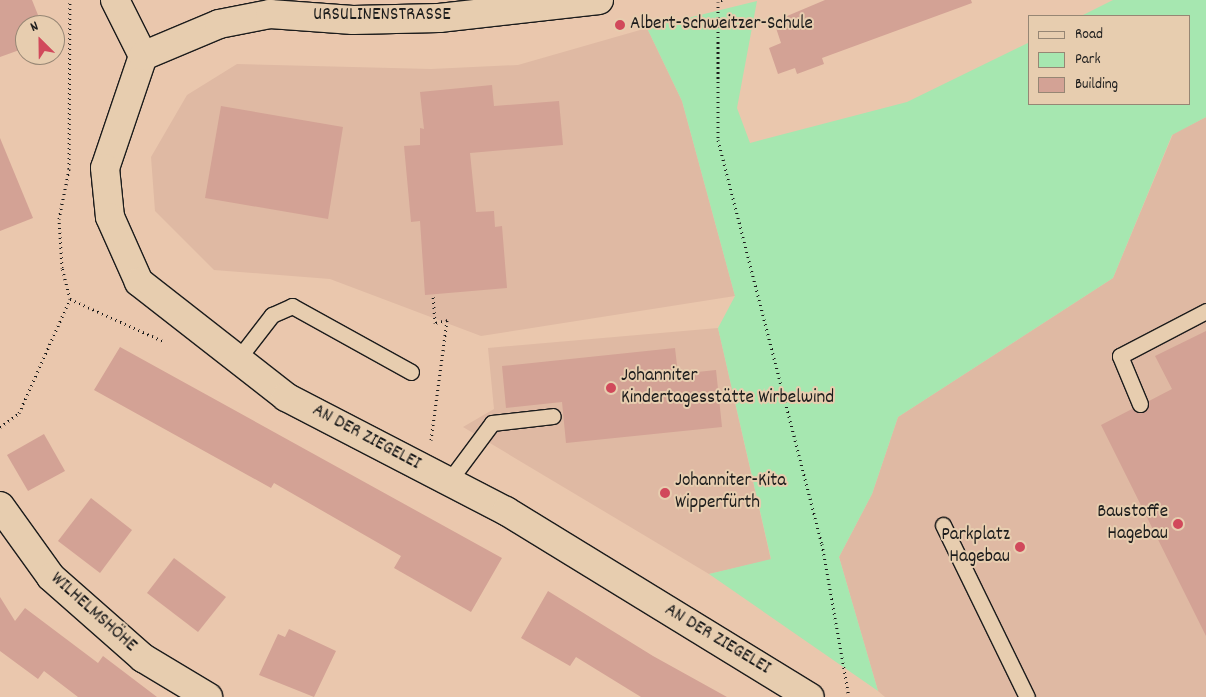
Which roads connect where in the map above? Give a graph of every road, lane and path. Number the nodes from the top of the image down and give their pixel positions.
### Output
1 (70, 0) edge
2 (115, 0) edge
3 (599, 0) edge
4 (722, 0) edge
5 (143, 56) junction
6 (433, 294) dead end
7 (1206, 311) edge
8 (238, 359) junction
9 (411, 372) dead end
10 (1140, 404) dead end
11 (553, 416) dead end
12 (0, 427) edge
13 (438, 476) junction
14 (0, 506) edge
15 (943, 525) dead end
16 (208, 697) edge
17 (810, 697) edge
18 (849, 697) edge
19 (1027, 697) edge

1 - 12 path
2 - 5 street
3 - 5 street, URSULINENSTRASSE
4 - 18 path
5 - 8 street, AN DER ZIEGELEI
6 - 13 path
7 - 10 lane
8 - 9 lane
8 - 13 street, AN DER ZIEGELEI
11 - 13 lane
13 - 17 street, AN DER ZIEGELEI
14 - 16 street, WILHELMSHÖHE
15 - 19 lane

